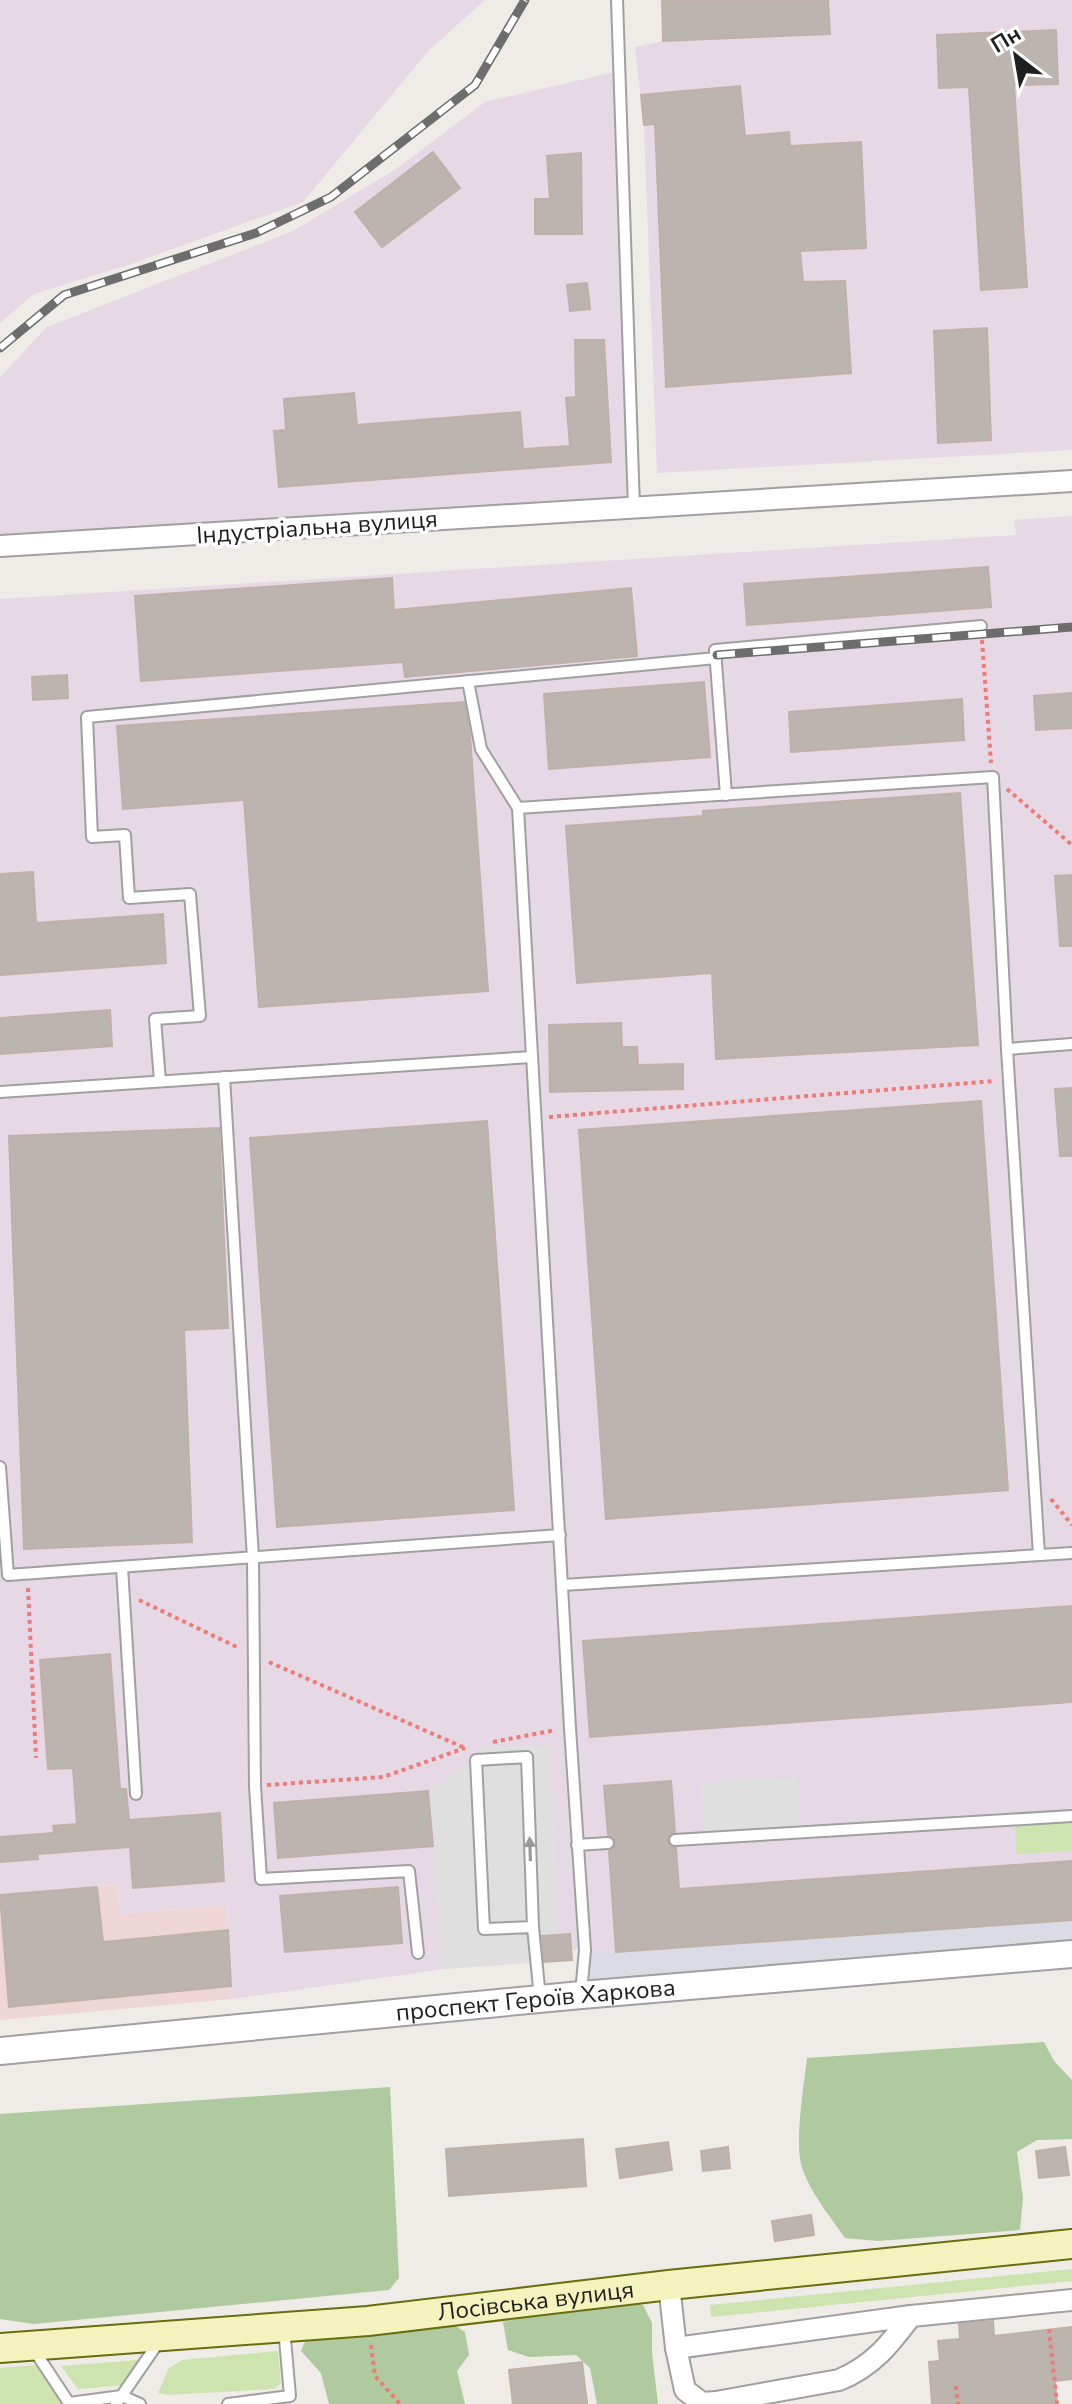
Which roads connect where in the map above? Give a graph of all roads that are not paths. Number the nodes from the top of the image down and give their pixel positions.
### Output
1 (617, 0) edge
2 (1072, 481) edge
3 (634, 508) junction
4 (0, 546) edge
5 (981, 626) road end
6 (716, 658) junction
7 (468, 681) junction
8 (726, 795) junction
9 (518, 808) junction
10 (1072, 1044) edge
11 (1007, 1049) junction
12 (532, 1057) junction
13 (224, 1077) junction
14 (160, 1081) junction
15 (0, 1092) edge
16 (0, 1467) edge
17 (560, 1535) junction
18 (1072, 1553) edge
19 (1039, 1555) junction
20 (253, 1558) junction
21 (122, 1567) junction
22 (563, 1585) junction
23 (136, 1794) dead end
24 (1072, 1816) edge
25 (675, 1840) dead end
26 (608, 1843) dead end
27 (577, 1845) junction
28 (533, 1927) junction
29 (418, 1953) dead end
30 (1072, 1954) edge
31 (581, 1995) junction
32 (540, 2000) junction
33 (0, 2051) edge
34 (1072, 2244) edge
35 (669, 2285) junction
36 (1072, 2300) edge
37 (911, 2316) junction
38 (284, 2327) junction
39 (164, 2335) junction
40 (30, 2345) junction
41 (0, 2348) edge
42 (676, 2348) junction
43 (119, 2400) edge
44 (140, 2404) edge
45 (228, 2404) edge

1 - 3 lane
2 - 3 street, Індустріальна вулиця
3 - 4 street, Індустріальна вулиця
5 - 6 lane
6 - 7 lane
6 - 8 lane
7 - 9 lane
7 - 14 lane
8 - 9 lane
8 - 11 lane
9 - 12 lane
10 - 11 lane
11 - 19 lane
12 - 13 lane
12 - 17 lane
13 - 14 lane
13 - 20 lane
14 - 15 lane
16 - 21 lane
17 - 20 lane
17 - 22 lane
18 - 19 lane
19 - 22 lane
20 - 21 lane
20 - 29 lane
21 - 23 lane
22 - 27 lane
24 - 25 lane
26 - 27 lane
27 - 31 lane
28 -> 28 lane
28 - 32 lane
30 - 31 street, проспект Героїв Харкова
31 - 32 street, проспект Героїв Харкова
32 - 33 street, проспект Героїв Харкова
34 - 35 main road, Лосівська вулиця
35 - 38 main road, Лосівська вулиця
35 - 42 street
36 - 37 street
37 - 42 street
37 - 42 street
38 - 39 main road, Лосівська вулиця
38 - 45 lane
39 - 40 main road, Лосівська вулиця
39 - 43 lane
40 - 41 main road, Лосівська вулиця
40 - 43 lane
43 - 44 lane

